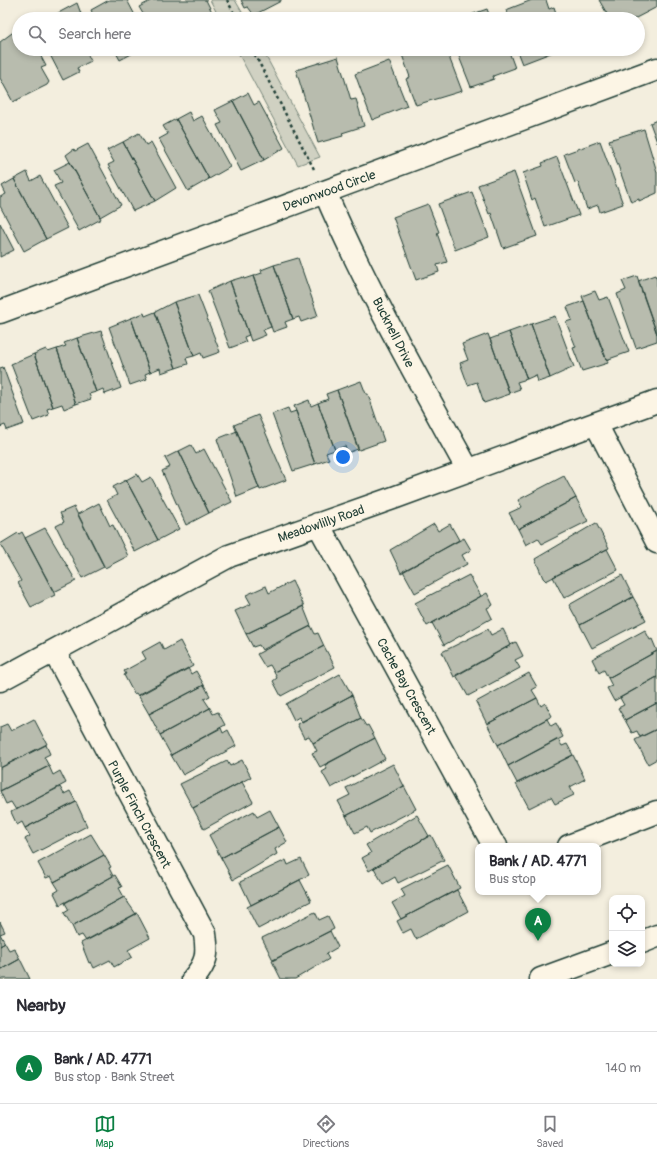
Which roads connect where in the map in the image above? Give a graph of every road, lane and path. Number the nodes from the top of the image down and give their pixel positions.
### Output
1 (227, 0) edge
2 (233, 12) edge
3 (256, 56) edge
4 (657, 69) edge
5 (325, 192) junction
6 (0, 312) edge
7 (657, 401) edge
8 (596, 424) junction
9 (468, 470) junction
10 (318, 524) junction
11 (657, 542) edge
12 (54, 651) junction
13 (0, 680) edge
14 (657, 812) edge
15 (494, 843) edge
16 (577, 843) edge
17 (657, 936) edge
18 (645, 941) edge
19 (609, 954) edge
20 (193, 979) edge
21 (541, 979) edge

1 - 2 path
3 - 5 path
4 - 5 street, Devonwood Circle
5 - 6 street, Devonwood Circle
5 - 9 street, Bucknell Drive
7 - 8 street, Meadowlilly Road
8 - 9 street, Meadowlilly Road
8 - 11 street
9 - 10 street, Meadowlilly Road
10 - 12 street, Meadowlilly Road
10 - 15 street, Cache Bay Crescent
12 - 13 street, Meadowlilly Road
12 - 20 street, Purple Finch Crescent
14 - 16 street
17 - 18 street
19 - 21 street

